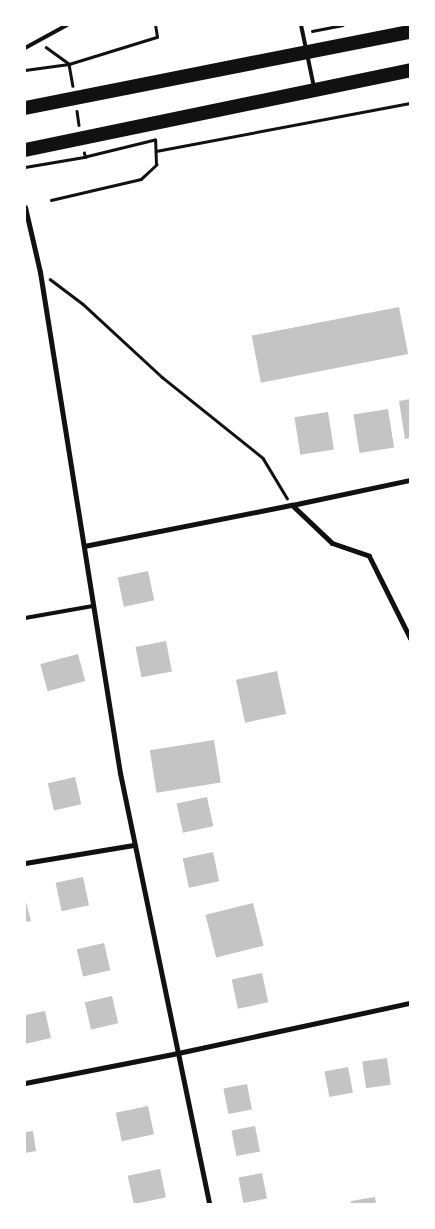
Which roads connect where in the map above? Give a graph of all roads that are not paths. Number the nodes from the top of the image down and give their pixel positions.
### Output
1 (67, 25) edge
2 (301, 25) edge
3 (410, 32) edge
4 (25, 48) edge
5 (306, 52) junction
6 (410, 70) edge
7 (314, 90) junction
8 (25, 108) edge
9 (25, 150) edge
10 (25, 207) edge
11 (410, 480) edge
12 (292, 505) junction
13 (84, 546) junction
14 (94, 606) junction
15 (25, 618) edge
16 (410, 638) edge
17 (134, 845) junction
18 (25, 863) edge
19 (410, 1003) edge
20 (178, 1053) junction
21 (25, 1083) edge
22 (209, 1204) edge

1 - 4 lane
2 - 5 lane
3 - 5 highway
5 - 7 lane
5 - 8 highway
6 - 7 highway
7 - 9 highway
10 - 13 street
11 - 12 street
12 - 13 street
12 - 16 street
13 - 14 street
14 - 15 lane
14 - 17 street
17 - 18 street
17 - 20 street
19 - 20 street
20 - 21 street
20 - 22 street

